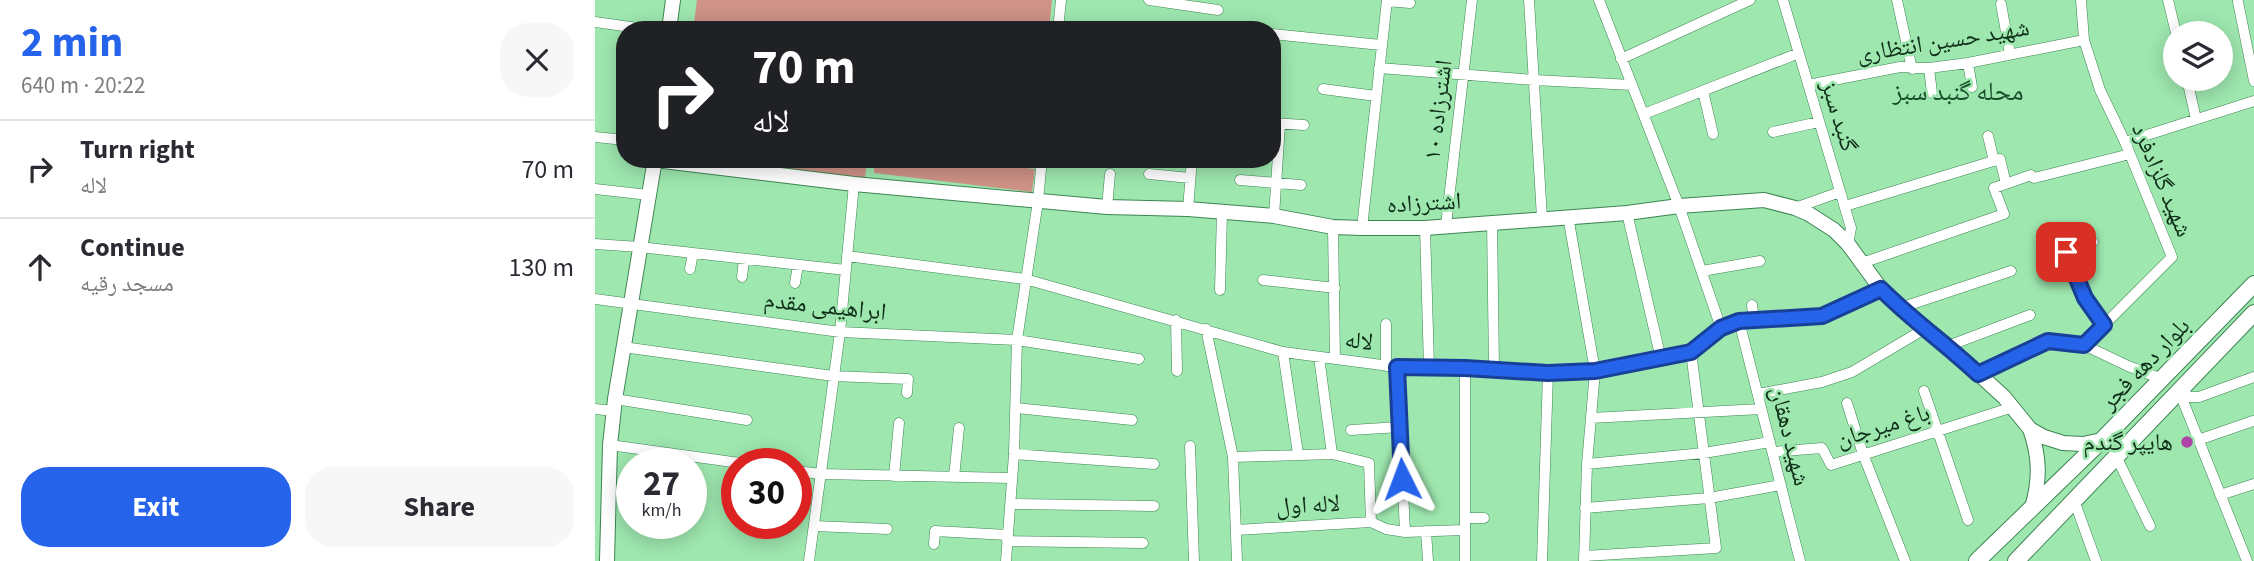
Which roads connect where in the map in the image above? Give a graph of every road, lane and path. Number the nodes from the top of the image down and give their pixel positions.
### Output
1 (673, 0) edge
2 (1061, 0) edge
3 (1387, 0) edge
4 (1472, 0) edge
5 (1529, 0) edge
6 (1599, 0) edge
7 (1750, 0) edge
8 (1783, 0) edge
9 (1897, 0) edge
10 (2081, 0) edge
11 (2168, 0) edge
12 (1149, 1) edge
13 (2238, 2) dead end
14 (1410, 3) dead end
15 (2001, 4) dead end
16 (1218, 10) dead end
17 (670, 21) edge
18 (1059, 21) edge
19 (2173, 21) edge
20 (595, 22) edge
21 (616, 25) edge
22 (1281, 34) edge
23 (2084, 40) junction
24 (1381, 45) junction
25 (1799, 53) junction
26 (2010, 54) junction
27 (1621, 59) junction
28 (1968, 63) junction
29 (1380, 68) junction
30 (1929, 68) junction
31 (1912, 69) junction
32 (1463, 75) junction
33 (1534, 80) junction
34 (2254, 81) edge
35 (1632, 85) junction
36 (1808, 85) junction
37 (1972, 87) dead end
38 (1323, 89) dead end
39 (1703, 91) junction
40 (2190, 91) edge
41 (1932, 93) dead end
42 (1376, 96) junction
43 (2254, 102) edge
44 (1644, 114) junction
45 (2196, 119) junction
46 (1819, 122) junction
47 (1281, 124) edge
48 (1304, 125) dead end
49 (1773, 132) dead end
50 (1713, 134) dead end
51 (1988, 136) dead end
52 (595, 138) edge
53 (616, 139) edge
54 (2125, 142) junction
55 (2130, 154) junction
56 (1994, 161) junction
57 (654, 168) edge
58 (721, 168) edge
59 (1041, 168) edge
60 (1191, 168) edge
61 (1276, 168) edge
62 (1110, 174) dead end
63 (1149, 174) dead end
64 (1190, 178) junction
65 (1240, 180) dead end
66 (1276, 183) junction
67 (854, 184) junction
68 (2006, 184) junction
69 (1301, 185) dead end
70 (595, 189) edge
71 (1840, 192) junction
72 (649, 195) junction
73 (1038, 201) junction
74 (1679, 206) junction
75 (1845, 206) junction
76 (1107, 207) junction
77 (1795, 208) junction
78 (1188, 209) junction
79 (1222, 212) junction
80 (1627, 213) junction
81 (1274, 216) junction
82 (1569, 216) junction
83 (1542, 218) junction
84 (1492, 222) junction
85 (1446, 225) junction
86 (1333, 227) junction
87 (1362, 228) junction
88 (1425, 228) junction
89 (2093, 242) dead end
90 (595, 244) edge
91 (1847, 244) junction
92 (639, 247) junction
93 (693, 253) junction
94 (848, 256) junction
95 (744, 259) junction
96 (1761, 261) dead end
97 (1862, 262) junction
98 (798, 265) junction
99 (690, 269) dead end
100 (846, 270) junction
101 (1702, 271) junction
102 (2011, 271) dead end
103 (742, 277) dead end
104 (1025, 279) junction
105 (1263, 281) dead end
106 (795, 283) dead end
107 (2254, 284) edge
108 (1335, 288) junction
109 (1881, 289) junction
110 (1220, 290) dead end
111 (595, 299) edge
112 (630, 303) junction
113 (1752, 305) dead end
114 (1900, 308) junction
115 (2254, 313) edge
116 (2030, 315) dead end
117 (1176, 320) junction
118 (1754, 320) junction
119 (1739, 321) junction
120 (1386, 324) dead end
121 (2104, 325) junction
122 (1721, 328) junction
123 (1926, 328) junction
124 (1206, 329) junction
125 (840, 332) junction
126 (1017, 340) junction
127 (2084, 345) junction
128 (623, 346) junction
129 (1948, 346) junction
130 (1283, 352) junction
131 (1691, 352) junction
132 (1319, 358) junction
133 (1139, 359) dead end
134 (1335, 359) junction
135 (1661, 359) junction
136 (1392, 366) junction
137 (1429, 366) junction
138 (1465, 368) junction
139 (1494, 369) junction
140 (1177, 371) dead end
141 (1595, 371) junction
142 (1548, 373) junction
143 (1978, 374) junction
144 (833, 376) junction
145 (2254, 377) edge
146 (2162, 379) junction
147 (1924, 391) dead end
148 (2179, 391) junction
149 (907, 393) dead end
150 (1758, 394) junction
151 (1847, 403) dead end
152 (614, 405) junction
153 (2013, 407) junction
154 (1016, 408) junction
155 (595, 409) edge
156 (1762, 409) junction
157 (1699, 413) junction
158 (1591, 418) junction
159 (747, 419) dead end
160 (1132, 420) dead end
161 (2253, 421) edge
162 (899, 423) dead end
163 (1400, 427) junction
164 (959, 428) dead end
165 (2030, 429) junction
166 (1351, 430) dead end
167 (1938, 431) junction
168 (2102, 440) junction
169 (2197, 440) junction
170 (610, 445) junction
171 (1190, 446) dead end
172 (1771, 447) junction
173 (1704, 453) junction
174 (1014, 454) junction
175 (1298, 454) junction
176 (1332, 454) junction
177 (1863, 454) junction
178 (2116, 456) junction
179 (1233, 457) junction
180 (721, 460) edge
181 (1154, 464) dead end
182 (1587, 464) junction
183 (812, 473) edge
184 (821, 474) junction
185 (894, 476) junction
186 (954, 477) junction
187 (1011, 478) junction
188 (2254, 484) edge
189 (1781, 485) junction
190 (2220, 495) junction
191 (1709, 499) junction
192 (2074, 500) junction
193 (1011, 504) junction
194 (1154, 506) dead end
195 (1585, 508) junction
196 (2032, 508) junction
197 (1484, 517) dead end
198 (1465, 518) junction
199 (1968, 520) dead end
200 (1371, 522) junction
201 (814, 526) junction
202 (2150, 526) dead end
203 (887, 529) dead end
204 (1236, 530) junction
205 (1465, 530) junction
206 (1405, 531) junction
207 (1426, 531) junction
208 (1008, 538) junction
209 (601, 541) edge
210 (1143, 543) dead end
211 (934, 544) dead end
212 (2254, 548) edge
213 (2245, 556) edge
214 (1584, 558) edge
215 (607, 561) edge
216 (809, 561) edge
217 (1006, 561) edge
218 (1194, 561) edge
219 (1237, 561) edge
220 (1428, 561) edge
221 (1465, 561) edge
222 (1542, 561) edge
223 (1800, 561) edge
224 (1905, 561) edge
225 (1977, 561) edge
226 (2016, 561) edge
227 (2096, 561) edge

1 - 17 street
2 - 18 street
3 - 14 street
3 - 24 street
4 - 32 street, اشترزاده ۱۰
5 - 33 street
6 - 27 street
7 - 27 street
8 - 25 street, گنبد سبز
9 - 31 street
10 - 23 street, شهید گلزادفرد
11 - 19 street
12 - 16 street
13 - 34 street
15 - 26 street
20 - 21 street
22 - 24 street
23 - 26 street, شهید حسین انتظاری
23 - 54 street, شهید گلزادفرد
24 - 29 street
25 - 36 street, گنبد سبز
25 - 39 street
26 - 28 street, شهید حسین انتظاری
27 - 35 street
28 - 30 street, شهید حسین انتظاری
28 - 37 street
29 - 32 street
29 - 42 street
30 - 31 street, شهید حسین انتظاری
30 - 41 street
31 - 36 street, شهید حسین انتظاری
32 - 33 street
32 - 85 street, اشترزاده ۱۰
33 - 35 street
33 - 83 street
35 - 44 street
36 - 46 street, گنبد سبز
38 - 42 street
39 - 44 street
39 - 50 street
40 - 45 street
42 - 87 street
43 - 45 street
44 - 74 street
45 - 54 street
46 - 49 street
46 - 71 street, گنبد سبز
47 - 48 street
51 - 56 street
52 - 53 street
54 - 55 street, شهید گلزادفرد
55 - 68 street
55 - 121 street, شهید گلزادفرد
56 - 68 street
56 - 75 street
57 - 72 street
58 - 67 street, اشترزاده
59 - 73 street
60 - 64 street
61 - 66 street
62 - 76 street
63 - 64 street
64 - 78 street
65 - 66 street
66 - 69 street
66 - 81 street
67 - 73 street, اشترزاده
67 - 94 street
68 - 97 street
70 - 72 street
71 - 75 street, گنبد سبز
71 - 77 street
72 - 92 street
73 - 76 street, اشترزاده
73 - 104 street
74 - 77 street, اشترزاده
74 - 80 street, اشترزاده
74 - 101 street
75 - 91 street, گنبد سبز
76 - 78 street, اشترزاده
77 - 91 street, اشترزاده
78 - 79 street, اشترزاده
79 - 81 street, اشترزاده
79 - 110 street
80 - 82 street, اشترزاده
80 - 135 street
81 - 86 street, اشترزاده
82 - 83 street, اشترزاده
82 - 141 street
83 - 84 street, اشترزاده
84 - 85 street, اشترزاده
84 - 139 street
85 - 88 street, اشترزاده
86 - 87 street, اشترزاده
86 - 108 street
87 - 88 street, اشترزاده
88 - 137 street
89 - 121 street
90 - 92 street
91 - 97 street, اشترزاده
92 - 93 street
92 - 112 street
93 - 95 street
93 - 99 street
94 - 100 street
94 - 104 street, لاله
95 - 98 street
95 - 103 street
96 - 101 street
97 - 109 street, اشترزاده
98 - 100 street
98 - 106 street
100 - 125 street
101 - 122 street
102 - 114 street
104 - 117 street, لاله
104 - 126 street
105 - 108 street
107 - 146 main road, بلوار دهه فجر
108 - 134 street
109 - 114 street, اشترزاده
109 - 118 street
111 - 112 street, ابراهیمی مقدم
112 - 125 street, ابراهیمی مقدم
112 - 128 street
113 - 118 street
114 - 123 street, اشترزاده
115 - 148 main road, بلوار دهه فجر
116 - 129 street
117 - 124 street, لاله
117 - 140 street
118 - 119 street
119 - 122 street
119 - 150 street, شهید دهقان
120 - 136 street
121 - 127 street, شهید گلزادفرد
122 - 131 street
123 - 129 street, اشترزاده
123 - 150 street
124 - 130 street, لاله
124 - 179 street
125 - 126 street, ابراهیمی مقدم
125 - 144 street
126 - 133 street, ابراهیمی مقدم
126 - 154 street
127 - 143 street
127 - 146 street
128 - 144 street
128 - 152 street
129 - 143 street, اشترزاده
130 - 132 street, لاله
130 - 175 street
131 - 135 street, لاله
131 - 157 street
132 - 134 street, لاله
132 - 176 street
134 - 136 street, لاله
135 - 141 street, لاله
136 - 137 street, لاله
136 - 163 street
137 - 138 street, لاله
138 - 139 street, لاله
138 - 198 street
139 - 142 street, لاله
141 - 142 street, لاله
141 - 158 street
142 - 222 street
143 - 153 street, اشترزاده
144 - 149 street
144 - 184 street
145 - 148 street
146 - 168 main road, بلوار دهه فجر
147 - 167 street
148 - 169 street
148 - 178 main road, بلوار دهه فجر
150 - 156 street, شهید دهقان
151 - 177 street
152 - 155 street
152 - 159 street
152 - 170 street
153 - 165 street, اشترزاده
153 - 167 street, باغ میرجان
154 - 160 street
154 - 174 street
156 - 157 street
156 - 172 street, شهید دهقان
157 - 158 street
157 - 173 street
158 - 182 street
161 - 169 street
162 - 185 street
163 - 166 street
163 - 206 street
164 - 186 street
165 - 168 street, اشترزاده
165 - 196 street
167 - 177 street, باغ میرجان
167 - 199 street
168 - 196 main road, بلوار دهه فجر
169 - 190 street
170 - 180 street
170 - 209 street
171 - 218 street
172 - 173 street
172 - 177 street, باغ میرجان
172 - 189 street, شهید دهقان
173 - 182 street
173 - 191 street
174 - 181 street
174 - 187 street
175 - 176 street
175 - 179 street
176 - 200 street
177 - 224 street
178 - 192 main road, بلوار دهه فجر
178 - 202 street
179 - 204 street
182 - 195 street
183 - 184 street
184 - 185 street
184 - 201 street
185 - 186 street
186 - 187 street
187 - 193 street
188 - 190 street
189 - 191 street
189 - 223 street, شهید دهقان
190 - 213 street
191 - 195 street
191 - 214 street
192 - 226 main road, بلوار دهه فجر
192 - 227 street
193 - 194 street
193 - 208 street
195 - 214 street
196 - 225 main road, بلوار دهه فجر
197 - 198 street
198 - 205 street
200 - 204 street, لاله اول
200 - 206 street, لاله اول
201 - 203 street
201 - 216 street
204 - 219 street
205 - 207 street, لاله اول
205 - 221 street
206 - 207 street, لاله اول
207 - 220 street
208 - 210 street
208 - 211 street
208 - 217 street
209 - 215 street
212 - 213 street

